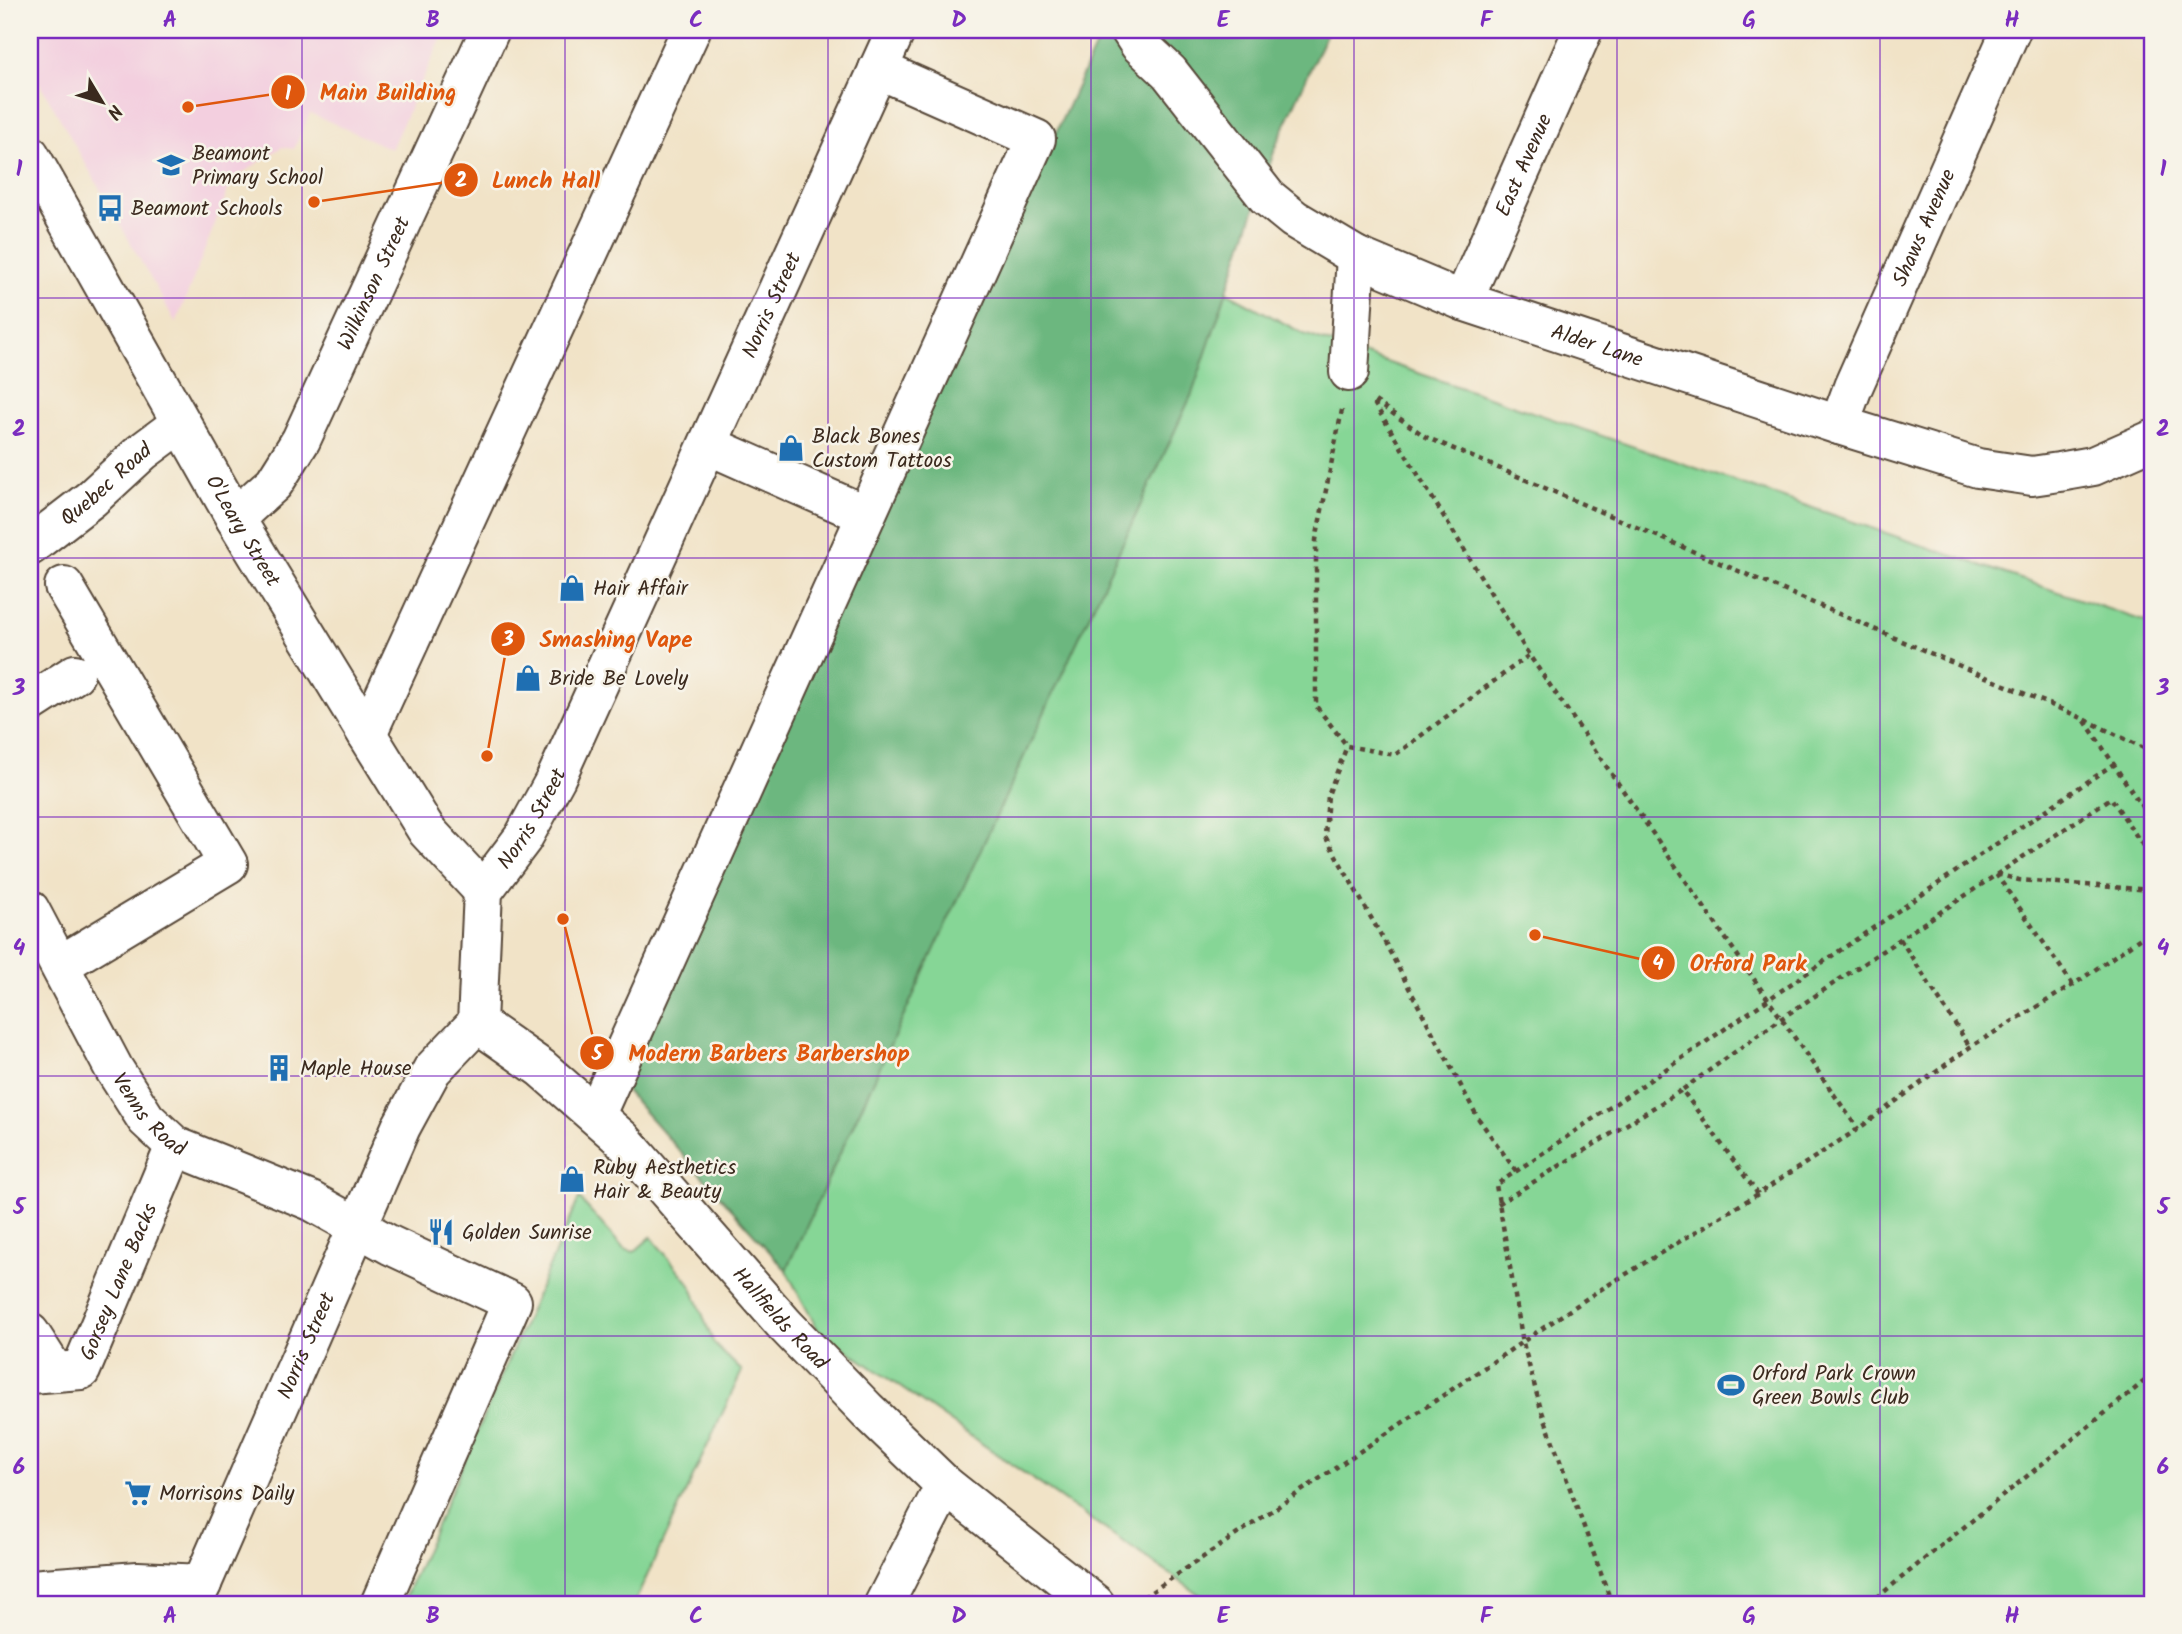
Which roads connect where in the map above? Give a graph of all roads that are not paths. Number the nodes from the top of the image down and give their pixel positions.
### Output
1 (490, 30) edge
2 (691, 30) edge
3 (896, 30) edge
4 (1130, 30) edge
5 (1583, 30) edge
6 (2011, 30) edge
7 (878, 69) junction
8 (30, 155) edge
9 (1356, 256) junction
10 (1463, 301) junction
11 (1349, 372) road end
12 (181, 423) junction
13 (1839, 425) junction
14 (2152, 440) edge
15 (708, 445) junction
16 (866, 515) junction
17 (235, 518) junction
18 (30, 546) edge
19 (64, 586) dead end
20 (75, 674) dead end
21 (30, 703) edge
22 (367, 734) junction
23 (483, 891) junction
24 (30, 910) edge
25 (60, 965) junction
26 (478, 1023) junction
27 (596, 1114) junction
28 (175, 1146) junction
29 (356, 1225) junction
30 (30, 1333) edge
31 (42, 1373) edge
32 (945, 1485) junction
33 (30, 1588) edge
34 (197, 1594) edge
35 (380, 1604) edge
36 (884, 1604) edge
37 (1096, 1604) edge

1 - 17 street, Wilkinson Street
2 - 22 street
3 - 7 street, Norris Street
4 - 9 street, Alder Lane
5 - 10 street, East Avenue
6 - 13 street, Shaws Avenue
7 - 15 street, Norris Street
7 - 16 street
8 - 12 street, O'Leary Street
9 - 10 street, Alder Lane
9 - 11 street
10 - 13 street, Alder Lane
12 - 17 street, O'Leary Street
12 - 18 street, Quebec Road
13 - 14 street, Alder Lane
15 - 16 street
15 - 23 street, Norris Street
16 - 27 street
17 - 22 street, O'Leary Street
19 - 25 street
20 - 21 street
22 - 23 street, O'Leary Street
23 - 26 street, Norris Street
24 - 25 street, Venns Road
25 - 28 street, Venns Road
26 - 27 street, Hallfields Road
26 - 29 street, Norris Street
27 - 32 street, Hallfields Road
28 - 29 street, Venns Road
28 - 31 street, Gorsey Lane Backs
29 - 34 street, Norris Street
29 - 35 street, Venns Road
30 - 31 street
32 - 36 street
32 - 37 street, Hallfields Road
33 - 34 street

